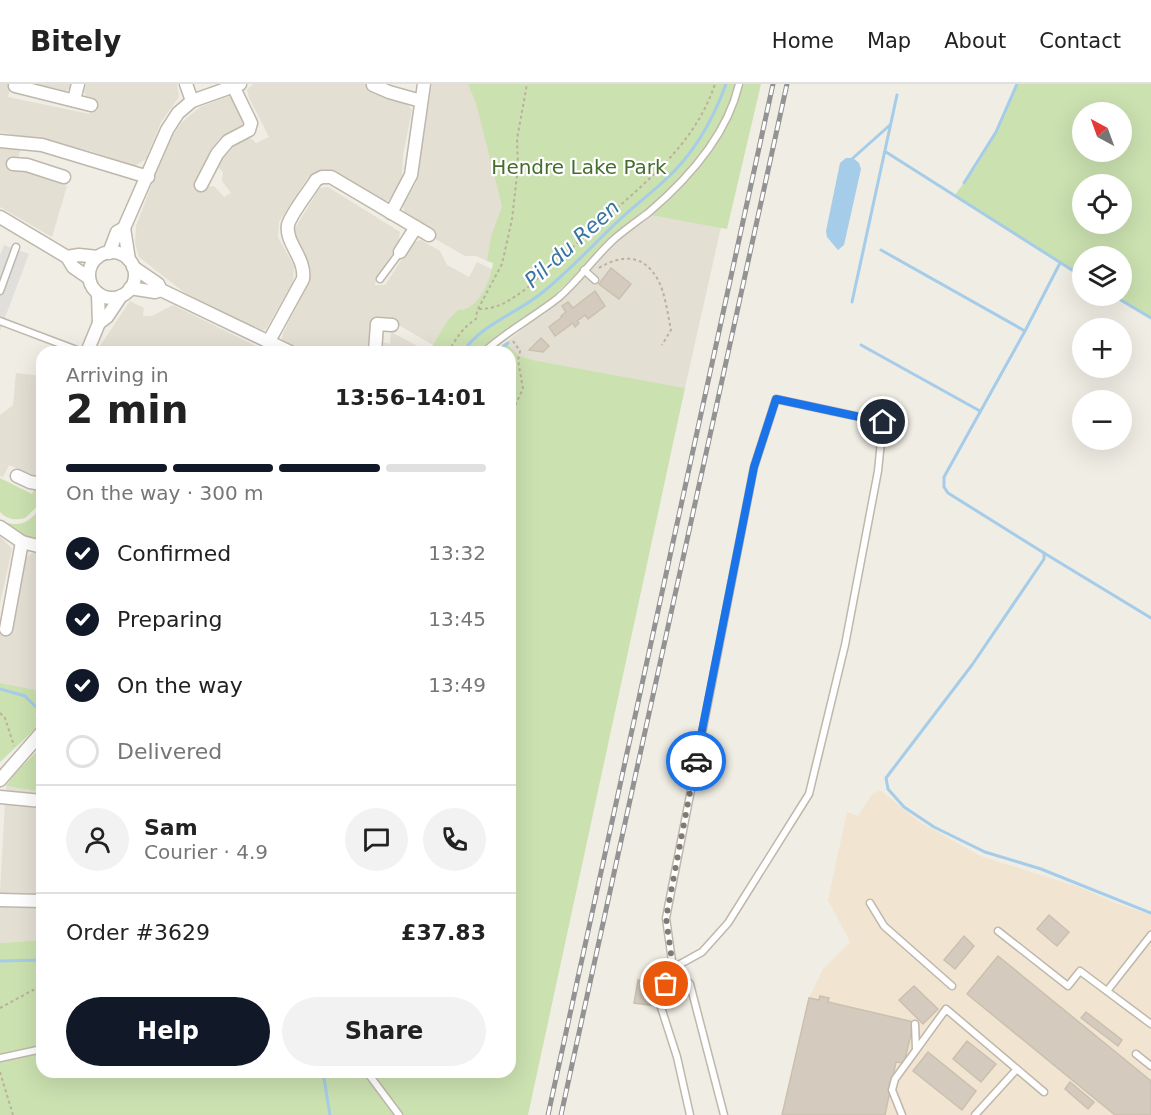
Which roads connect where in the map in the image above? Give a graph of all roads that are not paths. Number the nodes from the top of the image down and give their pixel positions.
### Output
1 (78, 84) edge
2 (186, 84) edge
3 (372, 84) edge
4 (424, 84) edge
5 (740, 84) edge
6 (15, 86) dead end
7 (237, 86) edge
8 (74, 100) junction
9 (192, 101) junction
10 (421, 101) junction
11 (91, 105) dead end
12 (0, 141) edge
13 (31, 143) junction
14 (13, 164) dead end
15 (27, 165) junction
16 (64, 177) dead end
17 (148, 177) junction
18 (201, 185) dead end
19 (391, 213) junction
20 (0, 216) edge
21 (416, 227) junction
22 (124, 228) junction
23 (429, 235) dead end
24 (16, 247) dead end
25 (400, 252) joint
26 (104, 255) junction
27 (67, 257) junction
28 (131, 264) junction
29 (584, 270) junction
30 (89, 278) junction
31 (592, 278) road end
32 (380, 279) dead end
33 (161, 290) junction
34 (0, 291) edge
35 (126, 292) junction
36 (98, 294) junction
37 (0, 321) edge
38 (99, 323) junction
39 (392, 325) dead end
40 (269, 341) junction
41 (68, 346) edge
42 (87, 346) edge
43 (279, 346) edge
44 (375, 346) edge
45 (491, 346) edge
46 (17, 476) dead end
47 (36, 483) edge
48 (0, 527) edge
49 (22, 542) junction
50 (36, 546) edge
51 (4, 613) edge
52 (6, 629) dead end
53 (36, 739) edge
54 (0, 778) edge
55 (0, 797) edge
56 (36, 800) edge
57 (0, 900) edge
58 (36, 901) edge
59 (870, 903) dead end
60 (998, 931) dead end
61 (1151, 935) edge
62 (673, 968) junction
63 (952, 986) dead end
64 (1107, 991) junction
65 (915, 1024) dead end
66 (1151, 1024) edge
67 (916, 1049) junction
68 (36, 1050) edge
69 (1136, 1054) dead end
70 (0, 1058) edge
71 (1151, 1066) edge
72 (1017, 1069) junction
73 (371, 1078) edge
74 (1044, 1092) dead end
75 (399, 1115) edge
76 (690, 1115) edge
77 (724, 1115) edge
78 (902, 1115) edge
79 (975, 1115) edge

1 - 8 street
2 - 9 street
3 - 10 street
4 - 10 street
5 - 29 lane
6 - 8 street
7 - 9 street
7 - 18 street
8 - 11 street
9 - 17 street
10 - 19 street
12 - 13 street
13 - 15 street
13 - 17 street
14 - 15 street
15 - 16 street
17 - 22 street
19 - 21 street
19 - 40 street
20 - 27 street
21 - 23 street
21 - 25 street
22 - 26 street
22 - 28 street
24 - 34 lane
25 - 32 lane
26 - 27 street
26 - 28 street
26 - 30 street
27 - 30 street
28 - 33 street
28 - 35 street
29 - 31 lane
29 - 45 lane
30 - 36 street
33 - 35 street
33 - 40 street
35 - 36 street
35 - 38 street
36 - 38 street
37 - 41 lane
38 - 42 street
39 - 44 street
40 - 43 street
46 - 47 street
48 - 49 street
49 - 50 street
49 - 51 street
51 - 52 street
53 - 54 street
55 - 56 street
57 - 58 street
59 - 63 lane
60 - 64 lane
61 - 64 lane
62 - 62 lane
62 - 76 lane
62 - 77 lane
64 - 66 lane
65 - 67 lane
67 - 72 lane
67 - 78 lane
68 - 70 lane
69 - 71 lane
72 - 74 lane
72 - 79 lane
73 - 75 lane

